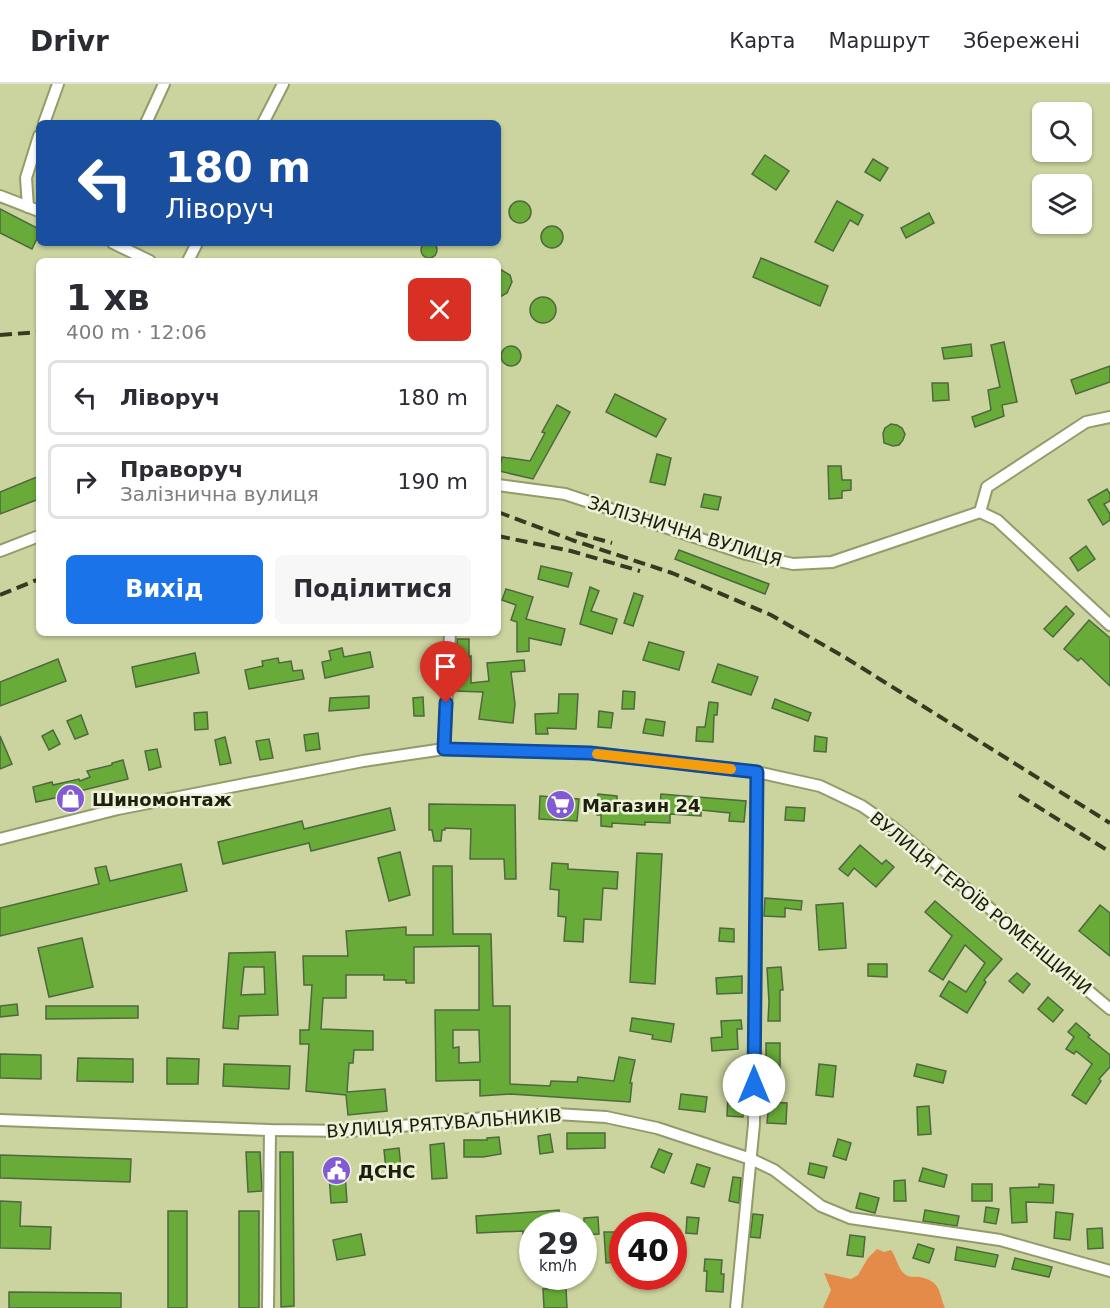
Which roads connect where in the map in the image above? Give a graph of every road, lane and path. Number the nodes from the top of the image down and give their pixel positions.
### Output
1 (58, 84) edge
2 (164, 84) edge
3 (283, 84) edge
4 (45, 120) edge
5 (147, 120) edge
6 (265, 120) edge
7 (36, 146) edge
8 (0, 196) edge
9 (28, 207) junction
10 (36, 211) edge
11 (119, 246) edge
12 (144, 258) edge
13 (1110, 417) edge
14 (501, 485) edge
15 (980, 512) junction
16 (36, 537) edge
17 (0, 551) edge
18 (1110, 625) edge
19 (450, 636) edge
20 (444, 749) junction
21 (757, 772) junction
22 (0, 839) edge
23 (1110, 1009) edge
24 (0, 1120) edge
25 (270, 1130) junction
26 (751, 1159) junction
27 (1110, 1271) edge
28 (267, 1308) edge
29 (736, 1308) edge

1 - 4 street
2 - 5 street
3 - 6 street
7 - 9 street
8 - 9 street
9 - 10 street
11 - 12 street
13 - 15 street
14 - 15 street, ЗАЛІЗНИЧНА ВУЛИЦЯ
15 - 18 street
16 - 17 street
19 - 20 street
20 - 21 street, ВУЛИЦЯ ГЕРОЇВ РОМЕНЩИНИ
20 - 22 street, ВУЛИЦЯ ГЕРОЇВ РОМЕНЩИНИ
21 - 23 street, ВУЛИЦЯ ГЕРОЇВ РОМЕНЩИНИ
21 - 26 street
24 - 25 street, ВУЛИЦЯ РЯТУВАЛЬНИКІВ
25 - 26 street, ВУЛИЦЯ РЯТУВАЛЬНИКІВ
25 - 28 street
26 - 27 street, ВУЛИЦЯ РЯТУВАЛЬНИКІВ
26 - 29 street

